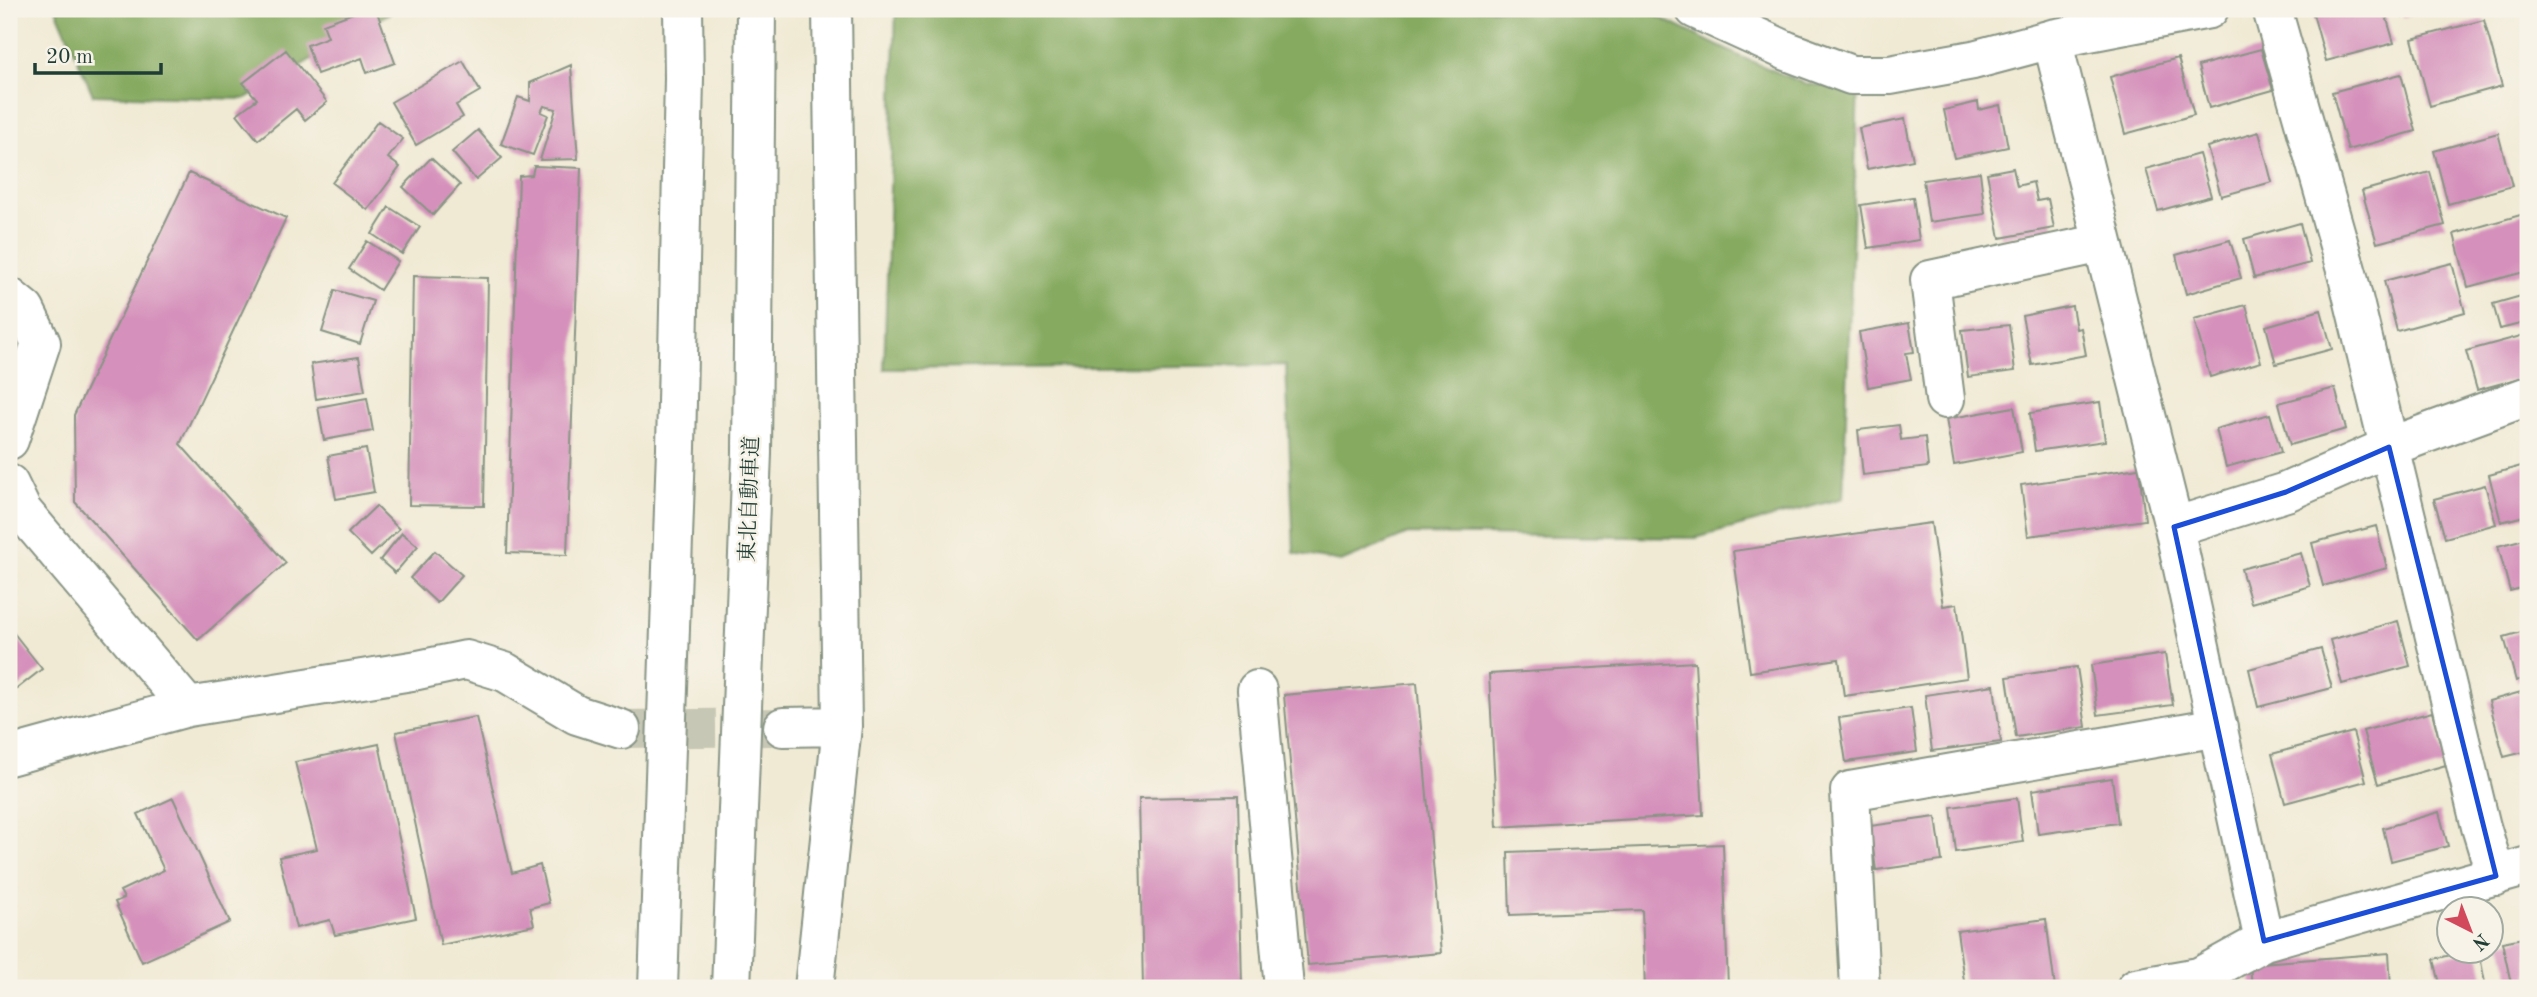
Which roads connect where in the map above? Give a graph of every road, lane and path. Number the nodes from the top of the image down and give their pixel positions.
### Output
1 (684, 9) edge
2 (756, 9) edge
3 (832, 9) edge
4 (1695, 9) edge
5 (2209, 9) edge
6 (2272, 9) edge
7 (2052, 39) junction
8 (2103, 243) junction
9 (9, 298) edge
10 (2528, 396) edge
11 (1945, 399) dead end
12 (9, 440) edge
13 (2389, 447) junction
14 (9, 484) edge
15 (2175, 527) junction
16 (1257, 690) dead end
17 (188, 707) junction
18 (842, 726) junction
19 (783, 727) tunnel mouth
20 (2218, 727) junction
21 (621, 729) tunnel mouth
22 (9, 756) edge
23 (2512, 871) edge
24 (2264, 941) junction
25 (2200, 982) edge
26 (659, 988) edge
27 (731, 988) edge
28 (814, 988) edge
29 (1284, 988) edge
30 (1860, 988) edge
31 (2136, 988) edge

1 - 26 main road
2 - 27 main road, 東北自動車道
3 - 18 main road
4 - 7 main road
5 - 7 main road
6 - 13 main road
7 - 8 main road
8 - 11 main road
8 - 15 main road
9 - 12 main road
10 - 13 main road
13 - 15 main road
13 - 23 main road
14 - 17 main road
15 - 20 main road
16 - 29 main road
17 - 21 main road
17 - 22 main road
18 - 19 main road
18 - 28 main road
20 - 24 main road
20 - 30 main road
23 - 24 main road
24 - 25 main road
25 - 31 main road

